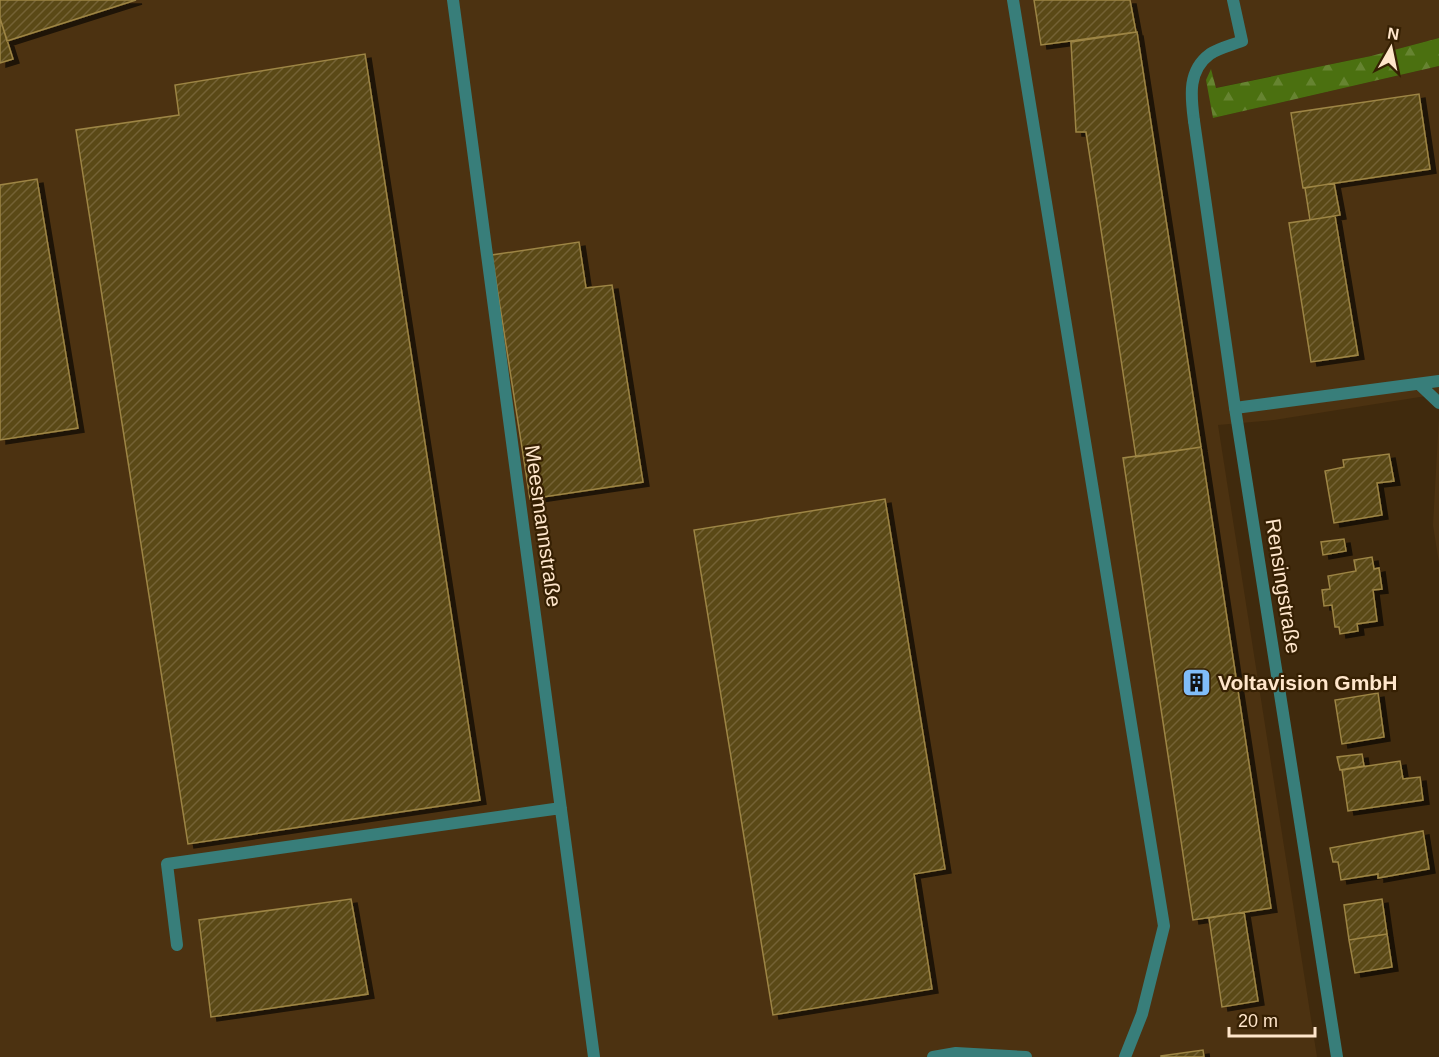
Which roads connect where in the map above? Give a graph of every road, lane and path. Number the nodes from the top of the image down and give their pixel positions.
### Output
1 (453, 0) edge
2 (1013, 0) edge
3 (1233, 0) edge
4 (1439, 381) edge
5 (1419, 384) junction
6 (1439, 403) edge
7 (1235, 408) junction
8 (561, 808) junction
9 (177, 945) dead end
10 (594, 1057) edge
11 (933, 1057) edge
12 (1026, 1057) edge
13 (1125, 1057) edge
14 (1337, 1057) edge

1 - 8 street, Meesmannstraße
2 - 13 street
3 - 7 street, Rensingstraße
4 - 5 street
5 - 6 street
5 - 7 street
7 - 14 street, Rensingstraße
8 - 9 street
8 - 10 street, Meesmannstraße
11 - 12 street

